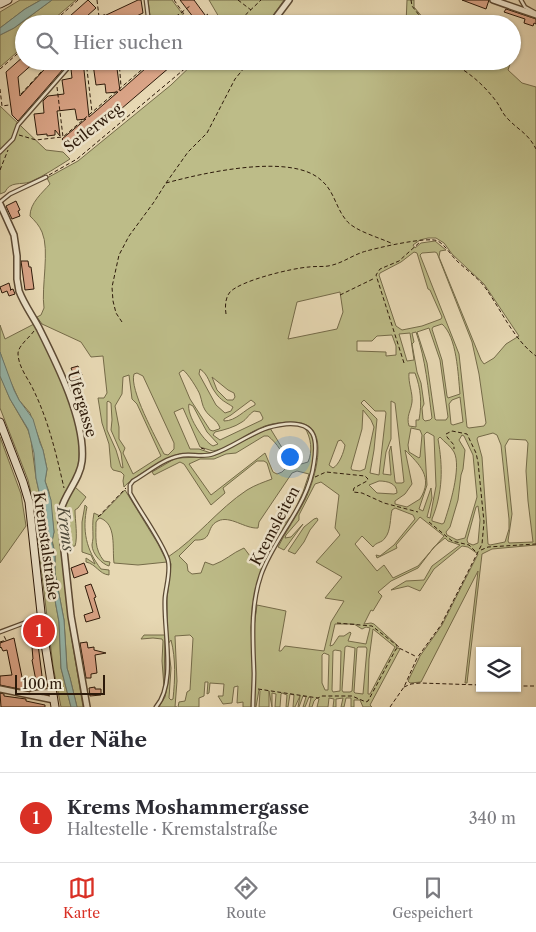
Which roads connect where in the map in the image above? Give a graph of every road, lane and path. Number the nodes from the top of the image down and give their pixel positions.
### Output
1 (8, 0) edge
2 (78, 0) edge
3 (97, 0) edge
4 (146, 0) edge
5 (174, 0) edge
6 (238, 0) edge
7 (261, 0) edge
8 (289, 0) edge
9 (411, 0) edge
10 (493, 0) edge
11 (521, 0) edge
12 (0, 4) edge
13 (190, 6) dead end
14 (251, 10) junction
15 (182, 12) junction
16 (536, 14) edge
17 (61, 15) edge
18 (99, 15) edge
19 (148, 15) edge
20 (178, 15) edge
21 (184, 15) edge
22 (246, 15) edge
23 (278, 15) edge
24 (419, 15) edge
25 (15, 56) edge
26 (0, 69) edge
27 (43, 70) edge
28 (66, 70) edge
29 (87, 70) edge
30 (120, 70) edge
31 (142, 70) edge
32 (184, 70) edge
33 (242, 70) edge
34 (464, 70) edge
35 (56, 82) junction
36 (122, 87) junction
37 (0, 89) edge
38 (21, 94) dead end
39 (9, 105) dead end
40 (92, 112) junction
41 (15, 133) junction
42 (63, 137) junction
43 (13, 139) junction
44 (536, 149) edge
45 (0, 152) edge
46 (0, 170) edge
47 (46, 177) joint
48 (166, 183) junction
49 (0, 203) edge
50 (421, 242) junction
51 (394, 244) junction
52 (376, 278) junction
53 (340, 295) dead end
54 (226, 314) dead end
55 (122, 322) dead end
56 (38, 327) junction
57 (536, 356) edge
58 (404, 363) dead end
59 (0, 422) edge
60 (454, 449) dead end
61 (311, 480) junction
62 (129, 489) junction
63 (66, 496) junction
64 (418, 512) dead end
65 (98, 517) dead end
66 (429, 522) dead end
67 (536, 544) edge
68 (480, 550) junction
69 (478, 554) junction
70 (42, 616) junction
71 (337, 623) dead end
72 (1, 631) edge
73 (0, 642) edge
74 (399, 648) junction
75 (418, 658) junction
76 (476, 685) edge
77 (521, 686) edge
78 (536, 686) edge
79 (254, 688) junction
80 (404, 688) junction
81 (0, 689) edge
82 (52, 691) junction
83 (28, 695) junction
84 (54, 704) edge
85 (87, 707) edge
86 (156, 707) edge
87 (253, 707) edge
88 (390, 707) edge

1 - 12 main road
2 - 17 path
3 - 18 path
4 - 19 lane
5 - 15 path
6 - 14 path
7 - 14 path
8 - 23 street
9 - 24 path
10 - 16 street
11 - 16 lane
13 - 15 path
14 - 22 path
15 - 20 path
15 - 21 path
25 - 26 path
27 - 38 path
28 - 35 lane
29 - 40 path
30 - 36 path
31 - 36 path
32 - 47 path, Seilerweg
33 - 48 path
34 - 44 path
35 - 41 lane
35 - 42 path
36 - 40 path
37 - 39 path
40 - 42 path
41 - 42 path
41 - 43 lane
43 - 45 lane
43 - 46 path
47 - 49 lane
48 - 51 path
48 - 55 path
49 - 56 street, Ufergasse
50 - 51 path
50 - 52 path
50 - 57 path
51 - 54 path
52 - 53 path
52 - 58 path
56 - 63 street, Ufergasse
56 - 63 path
59 - 70 main road, Kremstalstraße
60 - 68 path
61 - 62 lane, Kremsleiten
61 - 64 path
61 - 79 lane, Kremsleiten
62 - 65 path
62 - 86 lane
63 - 85 street, Ufergasse
66 - 69 path
67 - 68 path
68 - 69 path
69 - 75 path
70 - 72 lane
70 - 82 main road, Kremstalstraße
71 - 74 path
72 - 73 path
74 - 75 path
74 - 79 path
75 - 80 path
76 - 80 path
77 - 78 path
79 - 87 lane, Kremsleiten
80 - 88 path
81 - 83 street
82 - 83 street
82 - 84 main road, Kremstalstraße
83 - 84 street

